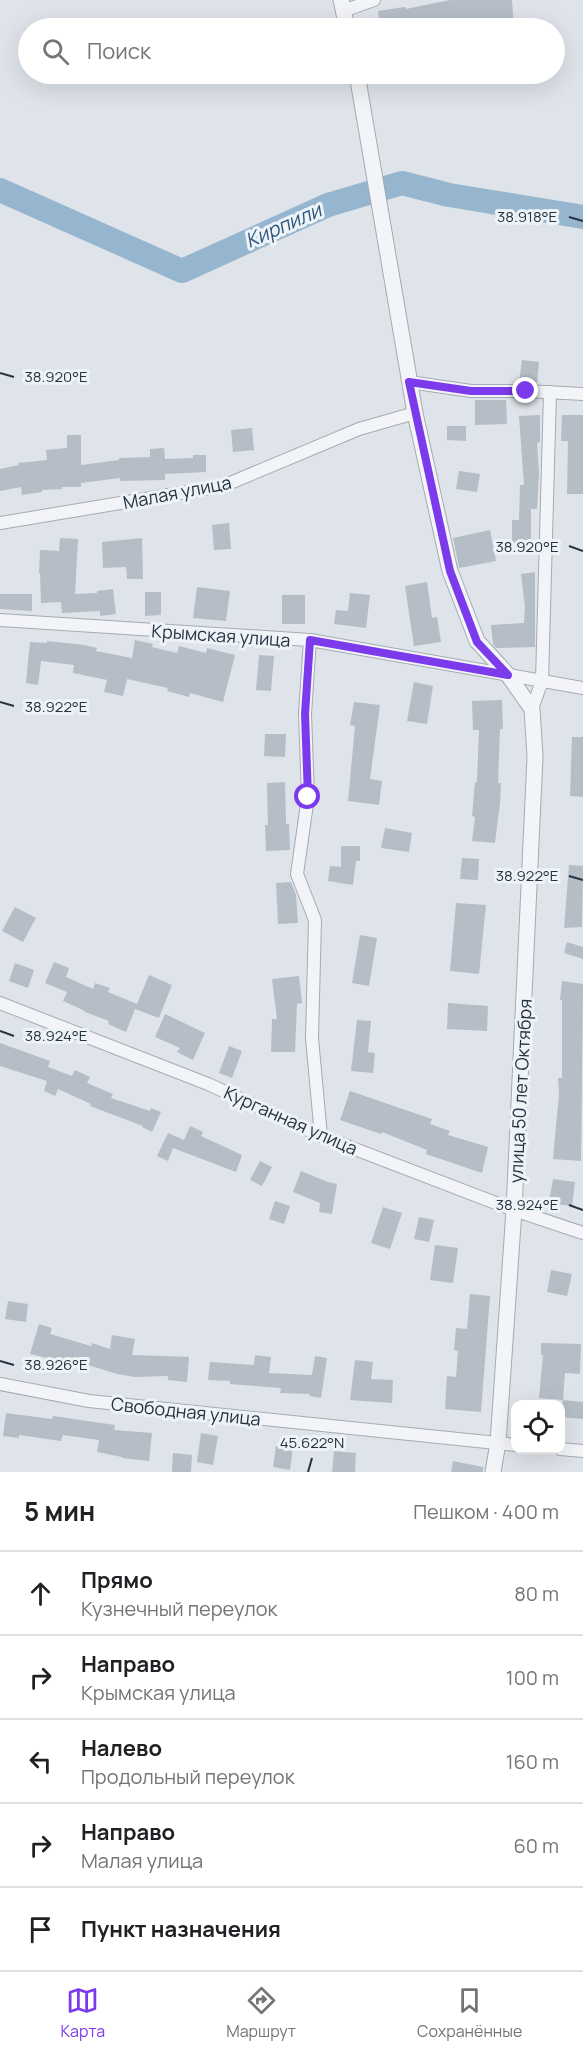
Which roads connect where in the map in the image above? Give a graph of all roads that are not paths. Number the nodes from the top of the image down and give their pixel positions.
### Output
1 (374, 0) edge
2 (342, 6) edge
3 (360, 84) edge
4 (409, 382) junction
5 (550, 392) junction
6 (583, 394) edge
7 (415, 413) junction
8 (0, 523) edge
9 (0, 620) edge
10 (310, 640) junction
11 (508, 675) junction
12 (542, 681) junction
13 (583, 688) edge
14 (532, 709) junction
15 (0, 1003) edge
16 (321, 1136) junction
17 (514, 1210) junction
18 (583, 1233) edge
19 (0, 1384) edge
20 (498, 1443) junction
21 (511, 1444) edge
22 (565, 1449) edge
23 (583, 1451) edge
24 (493, 1472) edge

1 - 2 street
3 - 4 street
4 - 5 street
4 - 7 street
5 - 6 street
5 - 12 street, улица 50 лет Октября
7 - 8 street, Малая улица
7 - 11 street
9 - 10 street, Крымская улица
10 - 11 street, Крымская улица
10 - 16 street
11 - 12 street, Крымская улица
11 - 14 street
12 - 13 street, Крымская улица
12 - 14 street, улица 50 лет Октября
14 - 17 street, улица 50 лет Октября
15 - 16 street, Курганная улица
16 - 17 street, Курганная улица
17 - 18 street, Курганная улица
17 - 20 street, улица 50 лет Октября
19 - 20 street, Свободная улица
20 - 21 street, Свободная улица
20 - 24 street, улица 50 лет Октября
22 - 23 street

